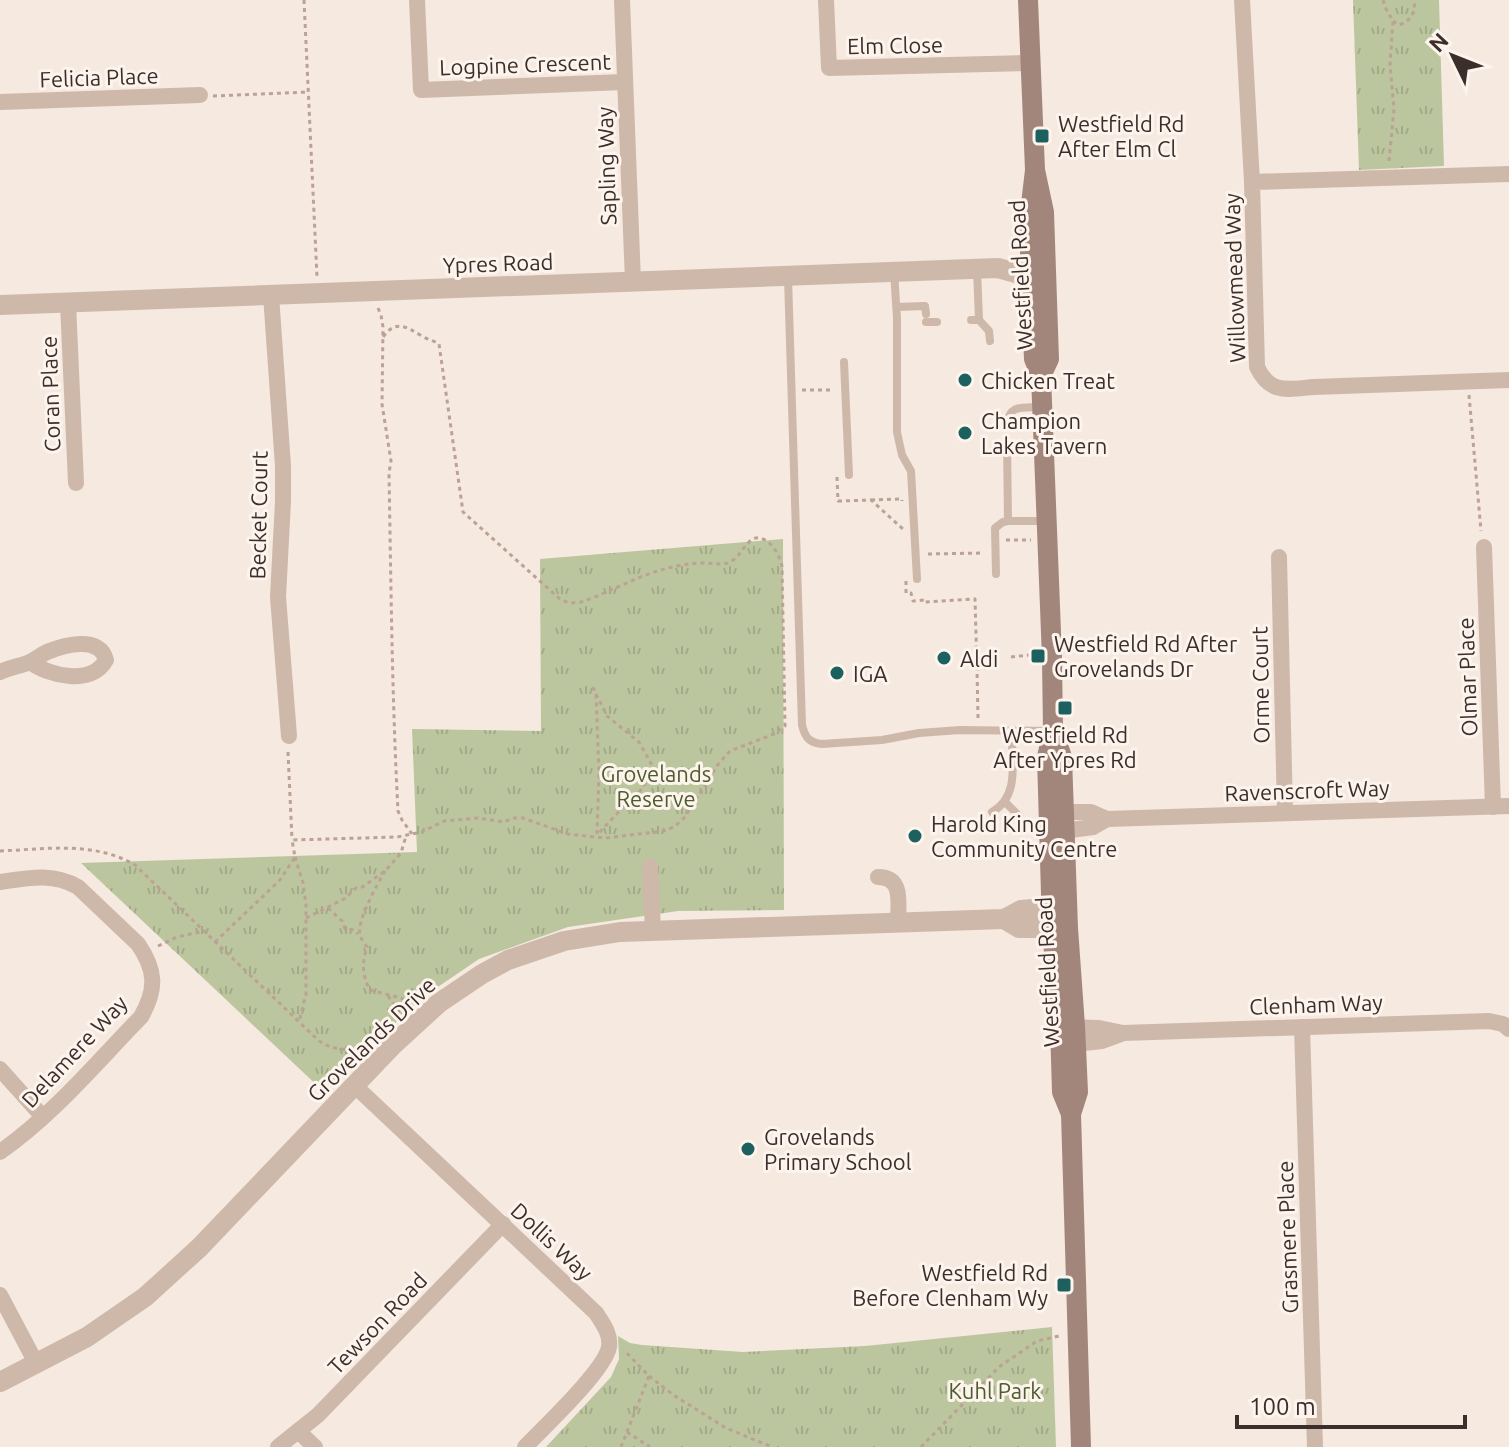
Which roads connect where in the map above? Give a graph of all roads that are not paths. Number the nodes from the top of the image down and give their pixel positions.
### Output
1 (417, 0) edge
2 (622, 0) edge
3 (826, 0) edge
4 (1028, 0) edge
5 (1242, 0) edge
6 (1030, 63) junction
7 (624, 82) junction
8 (200, 95) road end
9 (0, 102) edge
10 (1509, 174) edge
11 (1252, 182) junction
12 (1037, 256) junction
13 (998, 268) junction
14 (977, 269) junction
15 (894, 272) junction
16 (788, 277) junction
17 (1038, 277) junction
18 (633, 282) junction
19 (271, 295) junction
20 (68, 303) junction
21 (0, 305) edge
22 (897, 307) junction
23 (937, 322) dead end
24 (990, 341) dead end
25 (844, 362) dead end
26 (1509, 380) edge
27 (1041, 407) junction
28 (1007, 425) dead end
29 (1007, 442) dead end
30 (849, 475) dead end
31 (76, 483) dead end
32 (1008, 521) junction
33 (1045, 521) junction
34 (1484, 547) road end
35 (1279, 557) dead end
36 (996, 574) dead end
37 (917, 579) dead end
38 (30, 662) dead end
39 (0, 672) edge
40 (1053, 731) junction
41 (1012, 732) junction
42 (289, 736) road end
43 (1005, 802) junction
44 (1501, 806) edge
45 (992, 812) dead end
46 (1285, 812) junction
47 (1019, 816) dead end
48 (1057, 822) junction
49 (650, 867) dead end
50 (878, 877) dead end
51 (0, 882) edge
52 (1060, 906) junction
53 (1004, 919) junction
54 (898, 922) junction
55 (1060, 928) junction
56 (653, 930) junction
57 (1302, 1027) junction
58 (1509, 1029) edge
59 (1068, 1036) junction
60 (0, 1069) edge
61 (354, 1085) junction
62 (43, 1117) junction
63 (0, 1152) edge
64 (503, 1224) junction
65 (0, 1295) edge
66 (36, 1363) junction
67 (0, 1382) edge
68 (298, 1431) junction
69 (278, 1447) edge
70 (315, 1447) edge
71 (525, 1447) edge
72 (1081, 1447) edge
73 (1315, 1447) edge

1 - 7 street, Logpine Crescent
2 - 7 street, Sapling Way
3 - 6 street, Elm Close
4 - 6 main road, Westfield Road
5 - 11 street
6 - 12 main road, Westfield Road
7 - 18 street, Sapling Way
8 - 9 street, Felicia Place
10 - 11 street, Willowmead Way
11 - 26 street, Willowmead Way
12 - 13 street, Ypres Road
12 - 17 main road, Westfield Road
13 - 14 street, Ypres Road
13 - 17 street, Ypres Road
14 - 15 street, Ypres Road
14 - 24 lane
15 - 16 street, Ypres Road
15 - 22 lane
16 - 18 street, Ypres Road
16 - 41 lane
17 - 27 main road, Westfield Road
18 - 19 street, Ypres Road
19 - 20 street, Ypres Road
19 - 42 street, Becket Court
20 - 21 street, Ypres Road
20 - 31 street, Coran Place
22 - 23 lane
22 - 37 lane
25 - 30 lane
27 - 28 lane
27 - 33 main road, Westfield Road
29 - 32 lane
32 - 33 lane
32 - 36 lane
33 - 40 main road, Westfield Road
34 - 44 street, Olmar Place
35 - 46 street, Orme Court
38 - 39 street
40 - 41 lane
40 - 48 main road, Westfield Road
41 - 43 lane
43 - 45 lane
43 - 47 lane
44 - 46 street, Ravenscroft Way
46 - 48 street, Ravenscroft Way
48 - 52 main road, Westfield Road
49 - 56 street
50 - 54 street
51 - 62 street, Delamere Way
52 - 53 street, Grovelands Drive
52 - 55 main road, Westfield Road
53 - 54 street, Grovelands Drive
53 - 55 street, Grovelands Drive
54 - 56 street, Grovelands Drive
55 - 59 main road, Westfield Road
56 - 61 street, Grovelands Drive
57 - 58 street, Clenham Way
57 - 59 street, Clenham Way
57 - 73 street, Grasmere Place
59 - 72 main road, Westfield Road
60 - 62 street
61 - 64 street, Dollis Way
61 - 66 street, Grovelands Drive
62 - 63 street, Delamere Way
64 - 68 street, Tewson Road
64 - 71 street, Dollis Way
65 - 66 street
66 - 67 street, Grovelands Drive
68 - 69 street, Tewson Road
68 - 70 street

